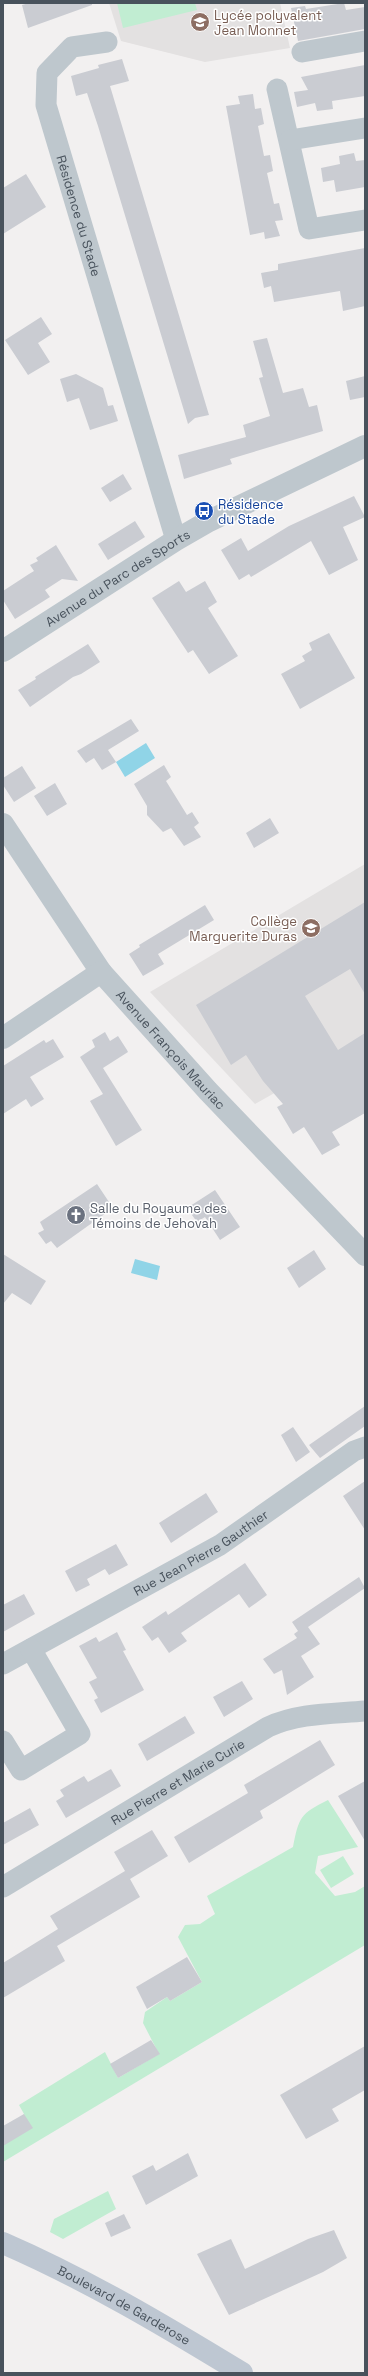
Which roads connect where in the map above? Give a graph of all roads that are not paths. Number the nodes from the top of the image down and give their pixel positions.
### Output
1 (107, 42) dead end
2 (365, 42) edge
3 (302, 52) dead end
4 (277, 89) dead end
5 (365, 128) edge
6 (290, 140) junction
7 (365, 220) edge
8 (365, 446) edge
9 (176, 540) junction
10 (3, 651) edge
11 (3, 824) edge
12 (101, 972) junction
13 (3, 1038) edge
14 (365, 1255) edge
15 (365, 1447) edge
16 (31, 1649) junction
17 (3, 1664) edge
18 (365, 1711) edge
19 (3, 1741) edge
20 (3, 1887) edge
21 (3, 2243) edge
22 (242, 2373) edge

1 - 9 street, Résidence du Stade
2 - 3 street
4 - 6 street
5 - 6 street
6 - 7 street
8 - 9 street, Avenue du Parc des Sports
9 - 10 street, Avenue du Parc des Sports
11 - 12 street, Avenue François Mauriac
12 - 13 street
12 - 14 street, Avenue François Mauriac
15 - 16 street, Rue Jean Pierre Gauthier
16 - 17 street, Rue Jean Pierre Gauthier
16 - 19 street
18 - 20 street, Rue Pierre et Marie Curie
21 - 22 main road, Boulevard de Garderose

